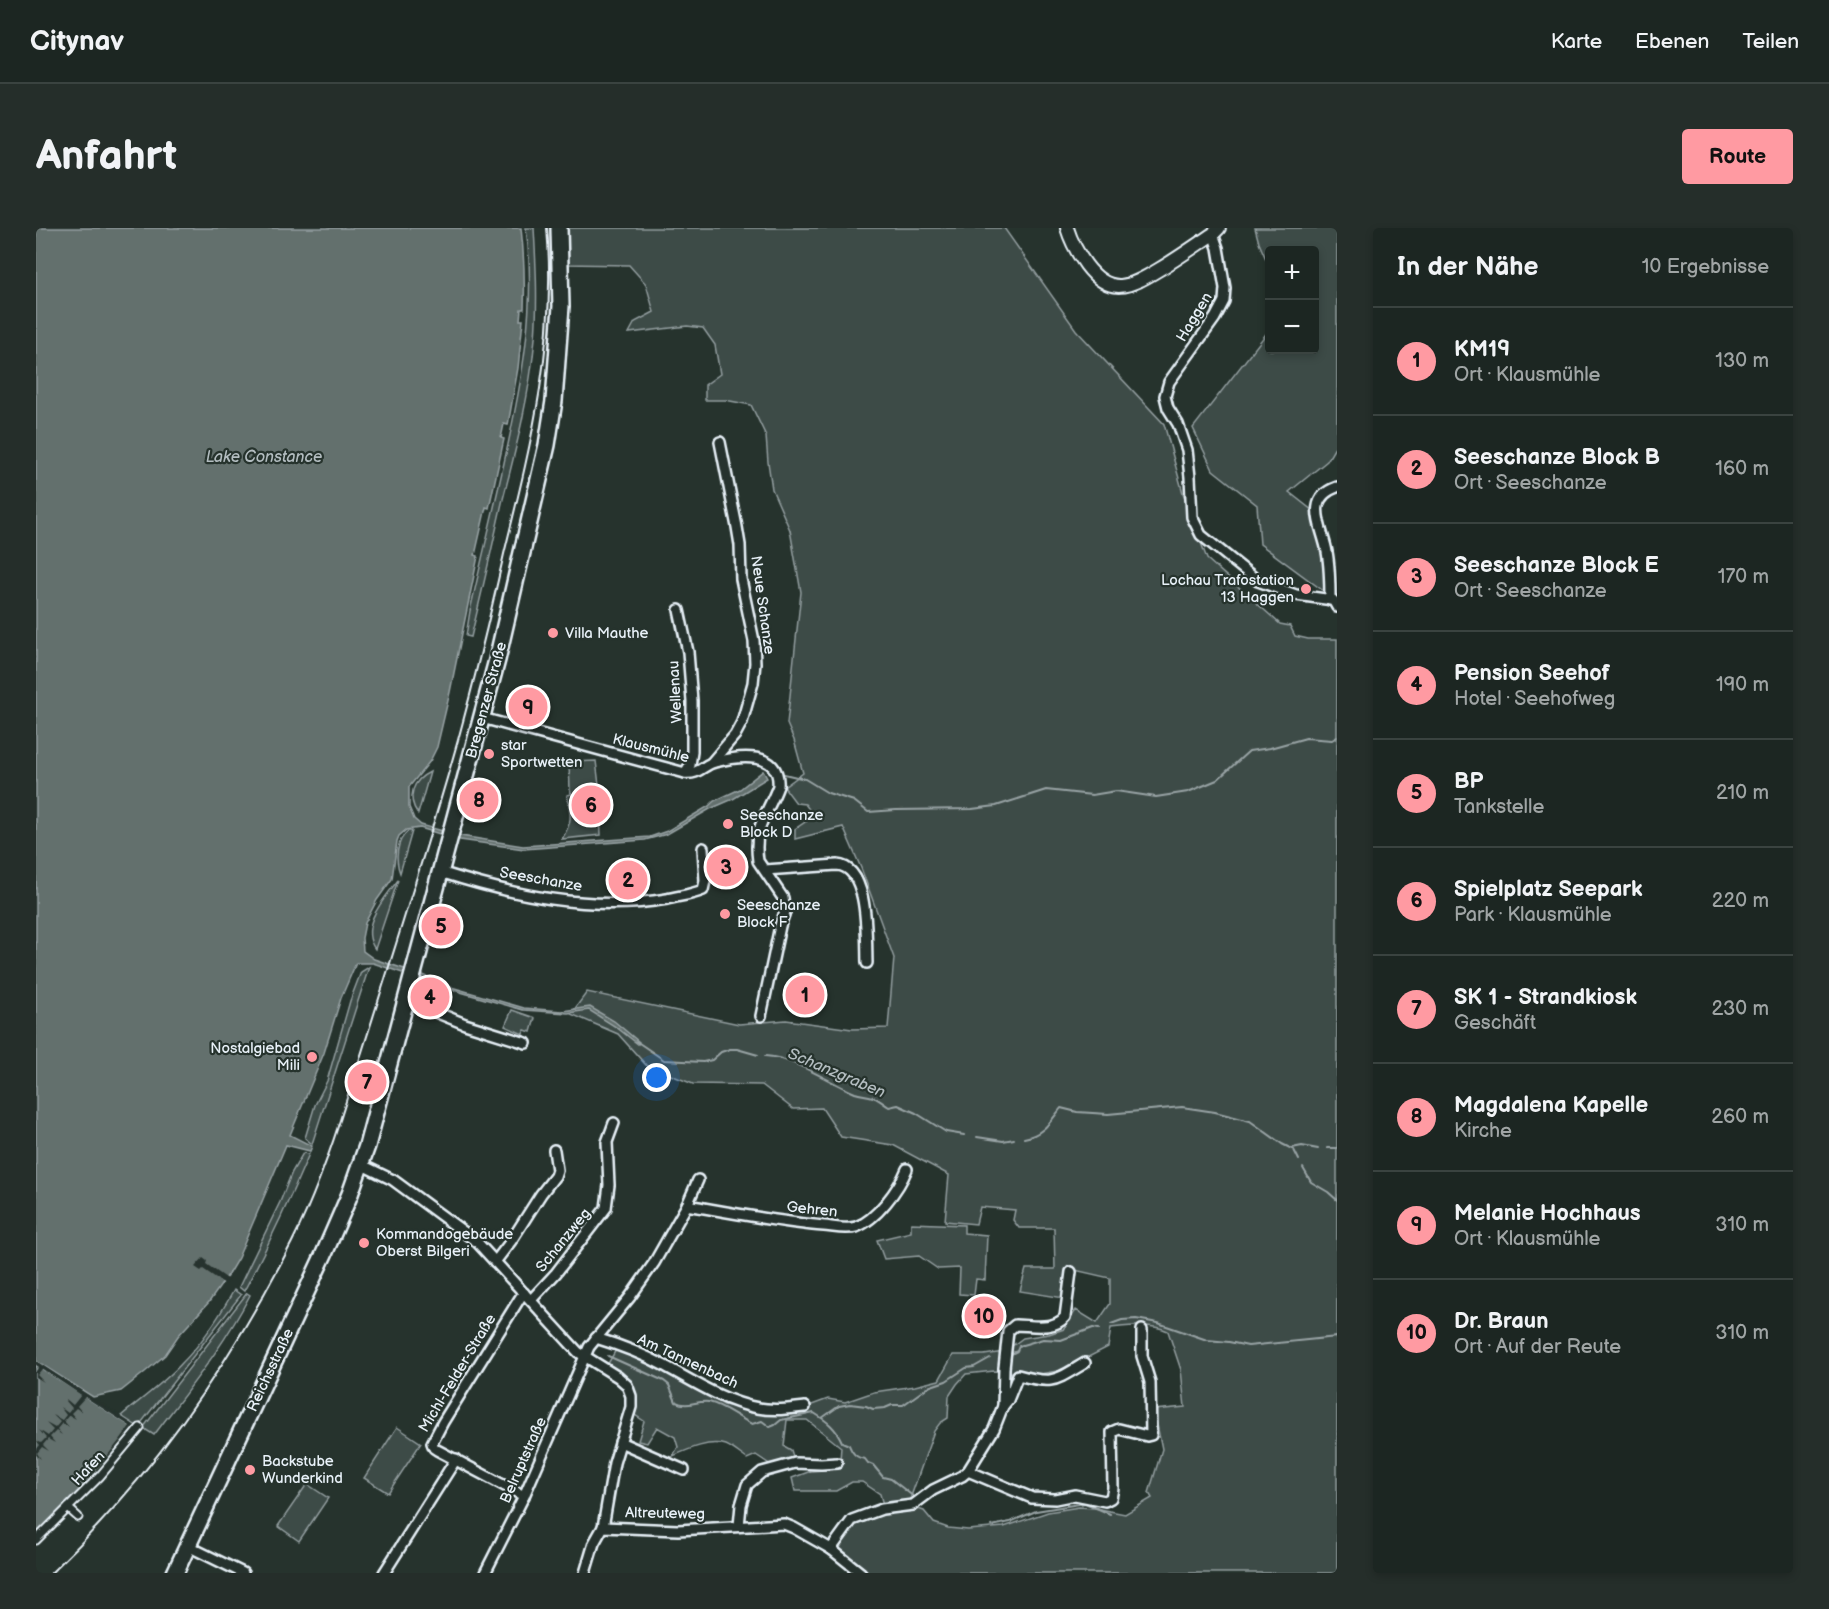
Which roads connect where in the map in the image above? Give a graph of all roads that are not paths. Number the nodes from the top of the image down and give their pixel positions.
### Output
1 (559, 228) edge
2 (1067, 228) edge
3 (1216, 231) edge
4 (720, 442) dead end
5 (1337, 487) edge
6 (1334, 603) edge
7 (679, 610) dead end
8 (482, 718) junction
9 (712, 762) junction
10 (685, 773) junction
11 (703, 848) dead end
12 (765, 870) junction
13 (440, 872) junction
14 (867, 963) dead end
15 (406, 1002) junction
16 (761, 1016) dead end
17 (526, 1043) dead end
18 (614, 1123) dead end
19 (554, 1150) dead end
20 (360, 1164) junction
21 (907, 1169) dead end
22 (699, 1180) dead end
23 (687, 1205) junction
24 (495, 1262) junction
25 (1071, 1272) dead end
26 (527, 1297) junction
27 (1142, 1330) dead end
28 (596, 1338) junction
29 (585, 1357) junction
30 (1085, 1363) dead end
31 (1003, 1406) junction
32 (805, 1407) dead end
33 (138, 1428) dead end
34 (620, 1442) junction
35 (126, 1445) junction
36 (133, 1450) dead end
37 (456, 1459) junction
38 (837, 1463) dead end
39 (684, 1470) dead end
40 (968, 1471) junction
41 (524, 1496) junction
42 (68, 1508) junction
43 (78, 1517) dead end
44 (739, 1526) junction
45 (603, 1527) junction
46 (36, 1540) edge
47 (188, 1546) junction
48 (831, 1549) junction
49 (176, 1569) edge
50 (243, 1573) edge
51 (384, 1573) edge
52 (485, 1573) edge
53 (585, 1573) edge
54 (861, 1573) edge

1 - 8 main road, Bregenzer Straße
2 - 3 street
3 - 6 street, Haggen
4 - 9 street, Neue Schanze
5 - 6 street
7 - 10 street, Wellenau
8 - 10 street, Klausmühle
8 - 13 main road, Bregenzer Straße
9 - 10 street, Klausmühle
9 - 12 street, Klausmühle
11 - 13 street, Seeschanze
12 - 14 street
12 - 16 street, Klausmühle
13 - 15 main road, Bregenzer Straße
15 - 17 street
15 - 20 main road, Bregenzer Straße
18 - 26 street, Schanzweg
19 - 24 street
20 - 24 street
20 - 47 main road, Reichsstraße
21 - 23 street, Gehren
22 - 23 street
23 - 28 street
24 - 26 street
25 - 31 street
26 - 29 street
26 - 37 street, Michl-Felder-Straße
27 - 40 street
28 - 29 street
28 - 32 street, Am Tannenbach
29 - 34 street
29 - 41 street, Belruptstraße
30 - 31 street
31 - 40 street
33 - 35 street, Hafen
34 - 39 street
34 - 45 street
35 - 36 street
35 - 42 street, Hafen
37 - 41 street, Michl-Felder-Straße
37 - 51 street
38 - 44 street
40 - 48 street
41 - 52 street, Belruptstraße
42 - 43 street, Hafen
42 - 46 street, Hafen
44 - 45 street, Altreuteweg
44 - 48 street, Altreuteweg
45 - 53 street, Altreuteweg
47 - 49 main road, Reichsstraße
47 - 50 street
48 - 54 street, Altreuteweg

